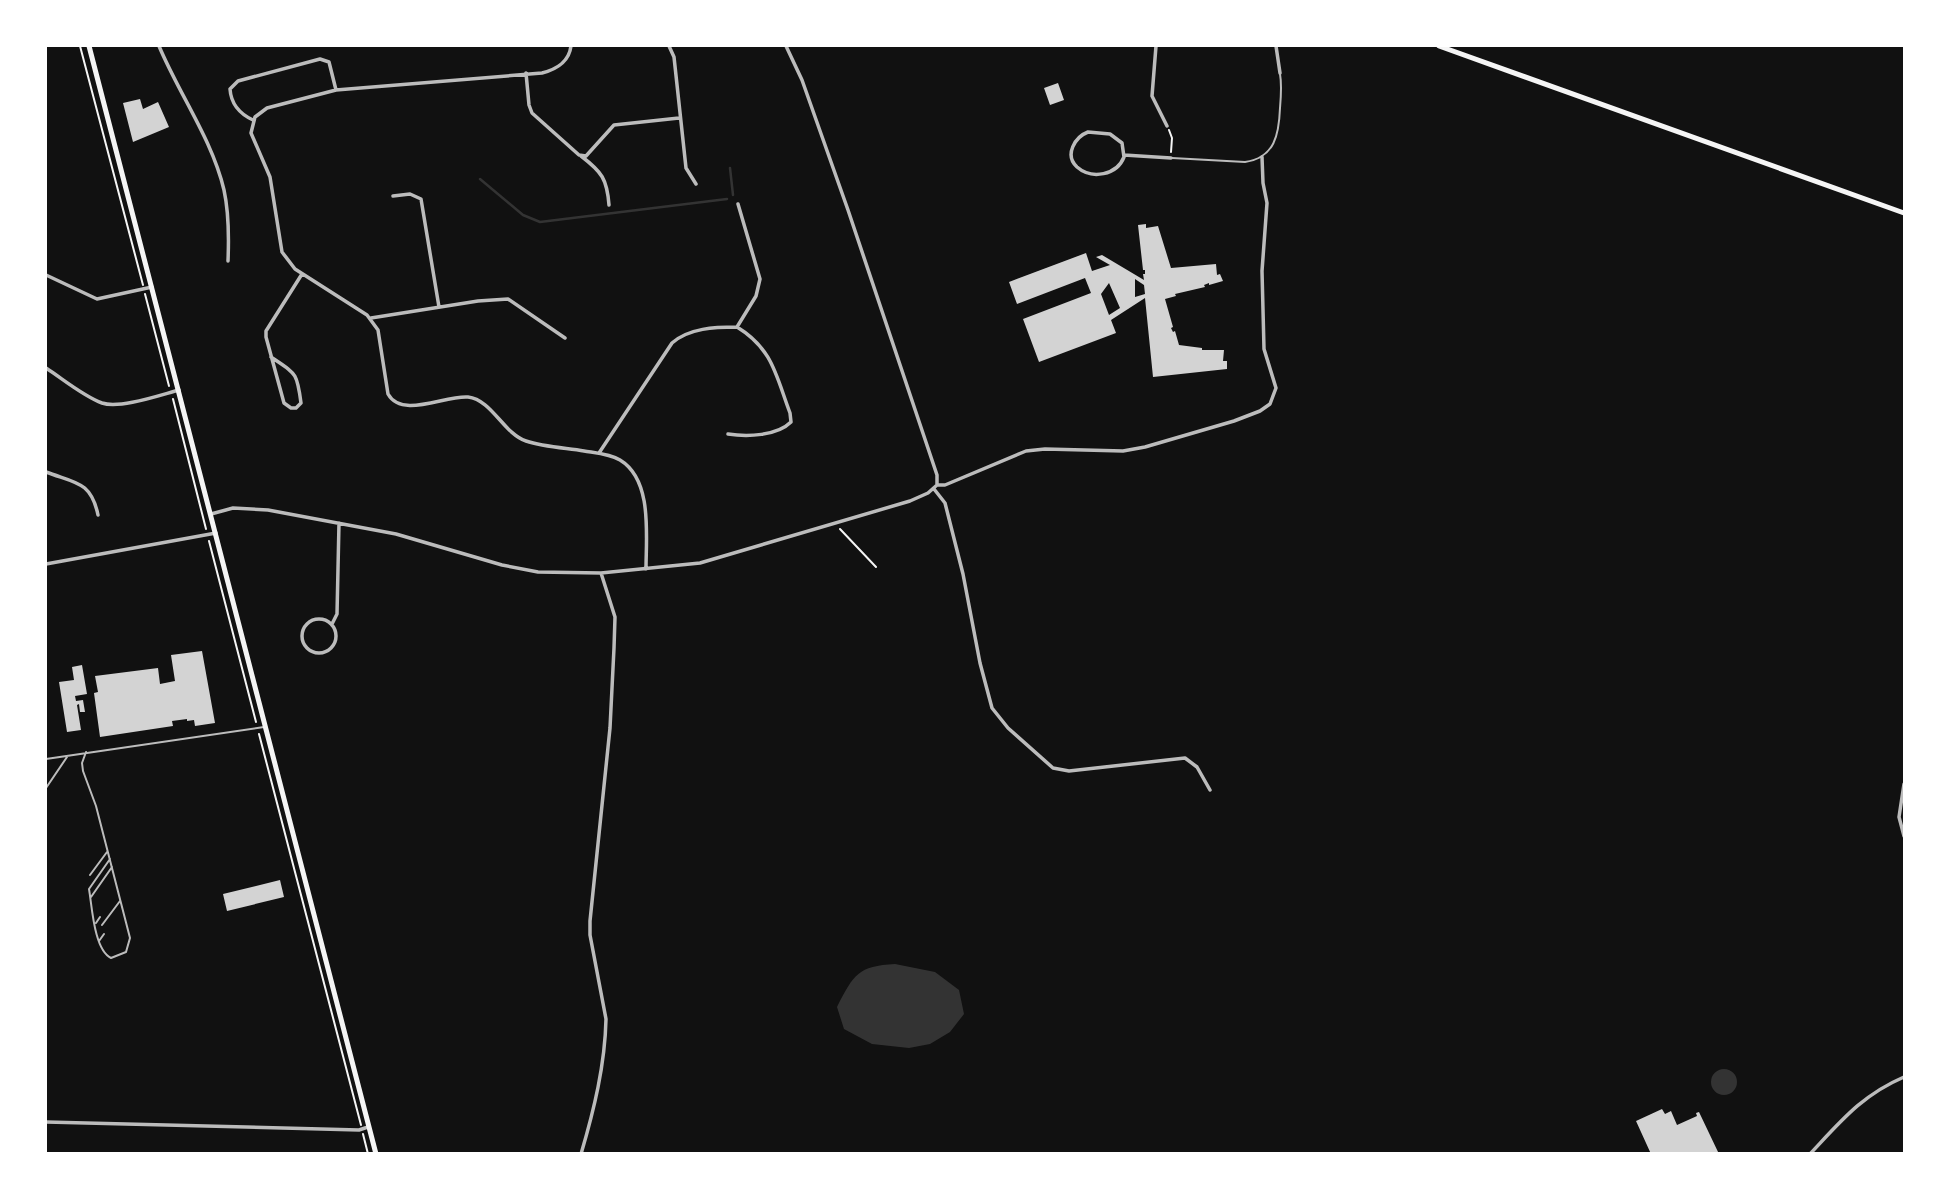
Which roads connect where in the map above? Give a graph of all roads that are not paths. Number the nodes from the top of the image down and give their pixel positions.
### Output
1 (89, 46) edge
2 (159, 46) edge
3 (571, 46) edge
4 (669, 46) edge
5 (786, 46) edge
6 (1156, 46) edge
7 (1276, 46) edge
8 (1439, 46) edge
9 (526, 73) junction
10 (1280, 73) joint
11 (336, 90) junction
12 (679, 118) junction
13 (253, 120) junction
14 (1167, 126) road end
15 (579, 155) junction
16 (1124, 155) junction
17 (1171, 156) joint
18 (1262, 157) junction
19 (696, 184) dead end
20 (393, 196) dead end
21 (738, 204) dead end
22 (609, 205) dead end
23 (1905, 213) edge
24 (228, 261) dead end
25 (302, 274) junction
26 (46, 275) edge
27 (152, 287) junction
28 (439, 307) junction
29 (370, 318) junction
30 (737, 327) junction
31 (565, 338) dead end
32 (271, 356) junction
33 (46, 368) edge
34 (178, 390) junction
35 (728, 434) dead end
36 (599, 453) junction
37 (46, 472) edge
38 (935, 487) junction
39 (211, 514) junction
40 (98, 516) dead end
41 (339, 523) junction
42 (216, 533) junction
43 (46, 564) edge
44 (646, 569) junction
45 (601, 573) junction
46 (332, 624) junction
47 (265, 726) junction
48 (86, 752) junction
49 (68, 755) junction
50 (46, 759) edge
51 (1905, 783) edge
52 (46, 788) edge
53 (1210, 790) dead end
54 (1905, 836) edge
55 (108, 851) junction
56 (110, 859) junction
57 (112, 867) junction
58 (90, 875) dead end
59 (90, 897) junction
60 (96, 900) dead end
61 (120, 900) junction
62 (92, 906) junction
63 (100, 917) dead end
64 (95, 924) junction
65 (102, 925) dead end
66 (104, 934) dead end
67 (99, 942) junction
68 (1905, 1077) edge
69 (46, 1122) edge
70 (369, 1127) junction
71 (376, 1153) edge
72 (581, 1153) edge
73 (1810, 1153) edge

1 - 27 main road
2 - 24 street
3 - 9 street
4 - 12 street
5 - 38 street
6 - 14 street
7 - 10 street
8 - 23 main road
9 - 11 street
9 - 15 street
10 - 18 lane
11 - 13 street
11 - 13 street
12 - 15 street
12 - 19 street
13 - 25 street
15 - 22 street
16 - 16 street
16 - 17 street
17 - 18 lane
18 - 38 street
20 - 28 street
21 - 30 street
25 - 29 street
25 - 32 street
26 - 27 street
27 - 34 main road
28 - 29 street
28 - 31 street
29 - 36 street
30 - 35 street
30 - 36 street
32 - 32 street
33 - 34 street
34 - 39 main road
36 - 44 street
37 - 40 street
38 - 44 street
38 - 53 street
39 - 41 street
39 - 42 main road
41 - 45 street
41 - 46 street
42 - 43 street
42 - 47 main road
44 - 45 street
45 - 72 street
46 - 46 street
47 - 48 lane
47 - 70 main road
48 - 49 lane
48 - 55 lane
49 - 50 lane
49 - 52 lane
51 - 54 street
55 - 56 lane
55 - 58 lane
56 - 57 lane
56 - 59 lane
57 - 59 lane
57 - 61 lane
59 - 62 lane
60 - 62 lane
61 - 65 lane
61 - 67 lane
62 - 64 lane
63 - 64 lane
64 - 67 lane
66 - 67 lane
68 - 73 street
69 - 70 street
70 - 71 main road

